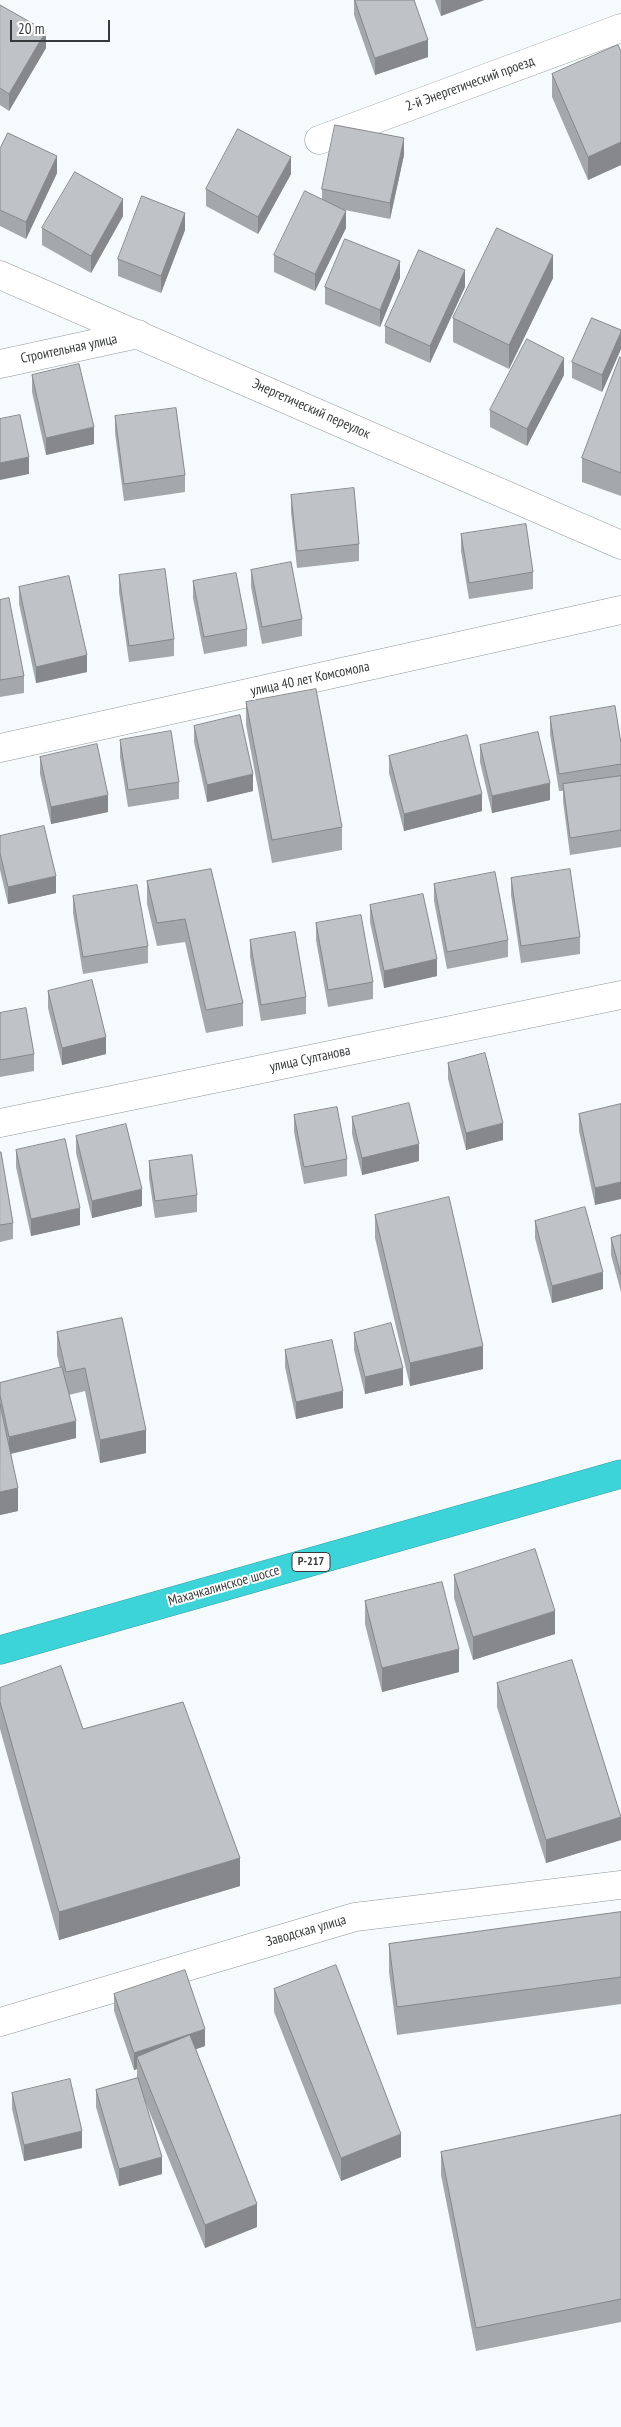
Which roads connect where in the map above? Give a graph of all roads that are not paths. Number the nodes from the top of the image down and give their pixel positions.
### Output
1 (621, 28) edge
2 (319, 140) dead end
3 (0, 275) edge
4 (138, 334) junction
5 (0, 364) edge
6 (621, 545) edge
7 (621, 610) edge
8 (0, 748) edge
9 (621, 995) edge
10 (0, 1123) edge
11 (621, 1474) edge
12 (0, 1650) edge
13 (621, 1885) edge
14 (0, 2022) edge

1 - 2 street, 2-й Энергетический проезд
3 - 4 street, Энергетический переулок
4 - 5 street, Строительная улица
4 - 6 street, Энергетический переулок
7 - 8 street, улица 40 лет Комсомола
9 - 10 street, улица Султанова
11 - 12 highway, Махачкалинское шоссе / Р-217
13 - 14 street, Заводская улица

